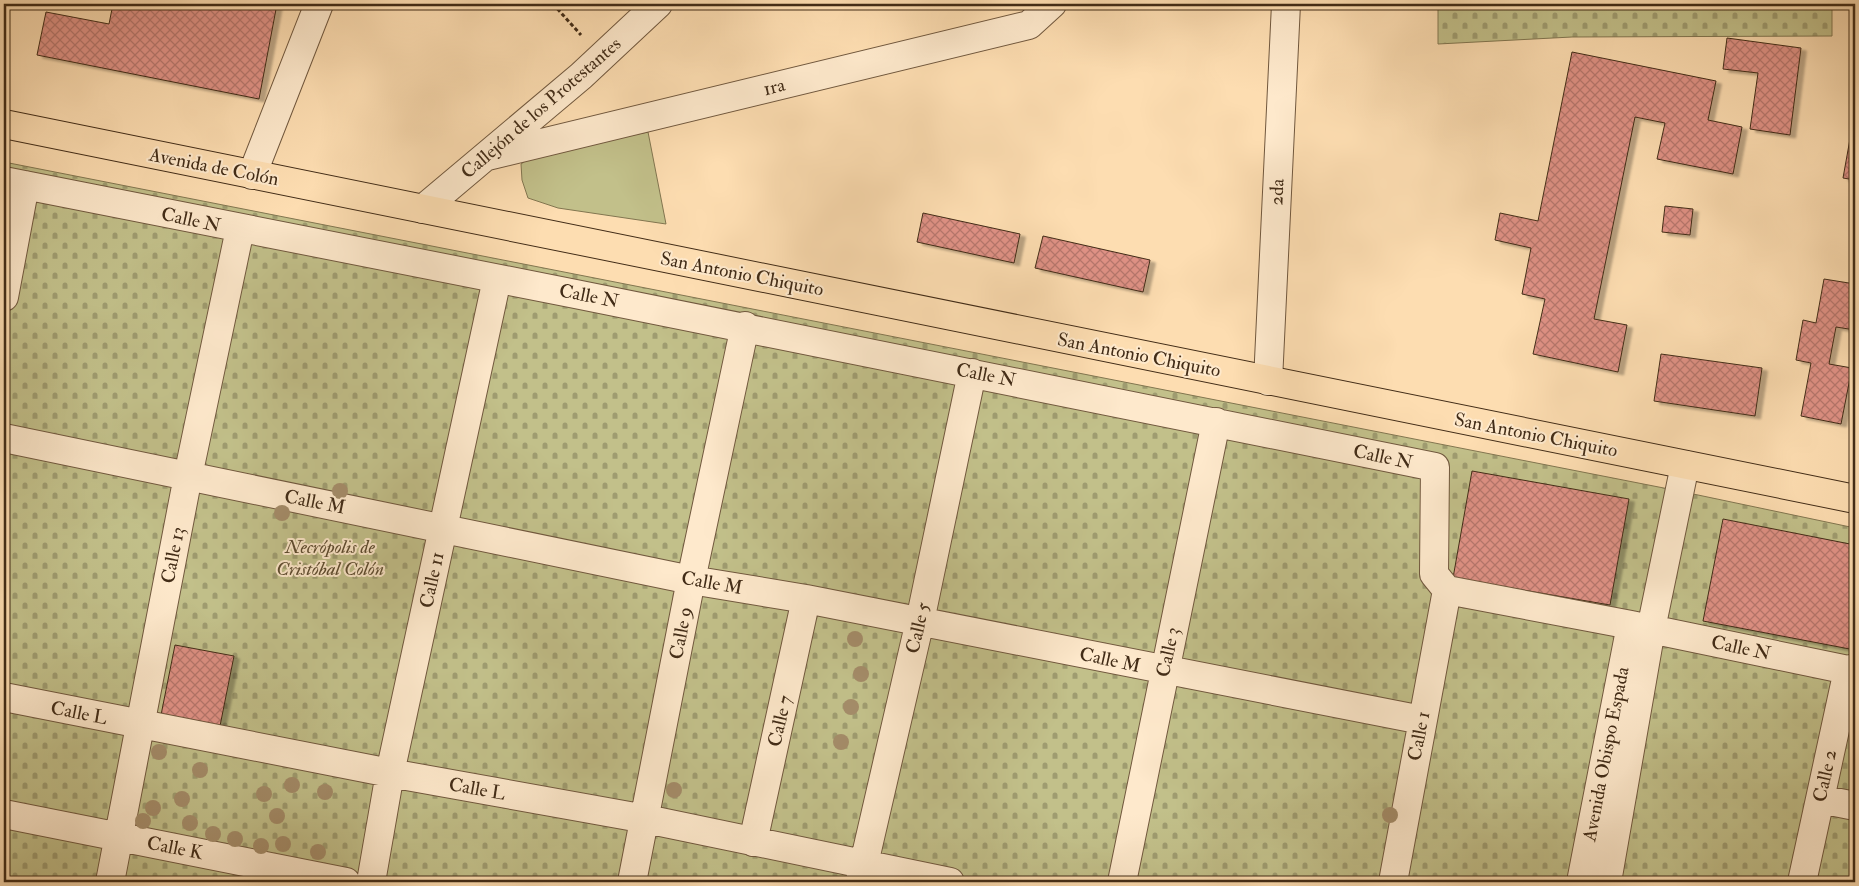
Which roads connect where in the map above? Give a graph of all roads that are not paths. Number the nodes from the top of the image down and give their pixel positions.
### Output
1 (319, 4) edge
2 (658, 4) edge
3 (1052, 4) edge
4 (1286, 4) edge
5 (4, 124) edge
6 (488, 156) junction
7 (252, 175) junction
8 (14, 183) edge
9 (423, 209) junction
10 (240, 230) junction
11 (497, 279) junction
12 (4, 297) edge
13 (745, 326) junction
14 (972, 373) junction
15 (1268, 381) junction
16 (1216, 422) junction
17 (4, 438) edge
18 (1684, 465) junction
19 (188, 476) junction
20 (1855, 499) edge
21 (443, 528) junction
22 (691, 580) junction
23 (1447, 590) junction
24 (806, 599) junction
25 (920, 621) junction
26 (1641, 627) junction
27 (1852, 669) edge
28 (1164, 671) junction
29 (4, 697) edge
30 (1422, 720) junction
31 (141, 725) junction
32 (390, 773) junction
33 (1820, 799) junction
34 (1855, 806) edge
35 (4, 814) edge
36 (646, 819) junction
37 (118, 837) junction
38 (753, 842) junction
39 (862, 873) edge
40 (110, 882) edge
41 (346, 882) edge
42 (371, 882) edge
43 (632, 882) edge
44 (950, 882) edge
45 (1122, 882) edge
46 (1393, 882) edge
47 (1582, 882) edge
48 (1606, 882) edge
49 (1802, 882) edge

1 - 7 street
2 - 6 street, Callejón de los Protestantes
3 - 6 street, 1ra
4 - 15 street, 2da
5 - 7 main road, Avenida de Colón
6 - 9 street, Callejón de los Protestantes
7 - 9 main road, Avenida de Colón
8 - 10 street, Calle N
8 - 12 street
9 - 15 main road, San Antonio Chiquito
10 - 11 street, Calle N
10 - 19 street, Calle 13
11 - 13 street, Calle N
11 - 21 street, Calle 11
13 - 14 street, Calle N
13 - 22 street, Calle 9
14 - 16 street, Calle N
14 - 25 street, Calle 5
15 - 18 main road, San Antonio Chiquito
16 - 23 street, Calle N
16 - 28 street, Calle 3
17 - 19 street, Calle M
18 - 20 main road, San Antonio Chiquito
18 - 26 street
19 - 21 street, Calle M
19 - 31 street, Calle 13
21 - 22 street, Calle M
21 - 32 street, Calle 11
22 - 24 street, Calle M
22 - 36 street, Calle 9
23 - 26 street, Calle N
23 - 30 street, Calle 1
24 - 25 street, Calle M
24 - 38 street, Calle 7
25 - 28 street, Calle M
25 - 39 street, Calle 5
26 - 27 street, Calle N
26 - 47 street, Avenida Obispo Espada
26 - 48 street, Avenida Obispo Espada
27 - 33 street, Calle 2
28 - 30 street, Calle M
28 - 45 street, Calle 3
29 - 31 street, Calle L
30 - 46 street, Calle 1
31 - 32 street, Calle L
31 - 37 street, Calle 13
32 - 36 street, Calle L
32 - 42 street, Calle 11
33 - 34 street
33 - 49 street, Calle 2
35 - 37 street, Calle K
36 - 38 street, Calle L
36 - 43 street, Calle 9
37 - 40 street, Calle 13
37 - 41 street, Calle K
38 - 39 street, Calle L
39 - 44 street, Calle L

